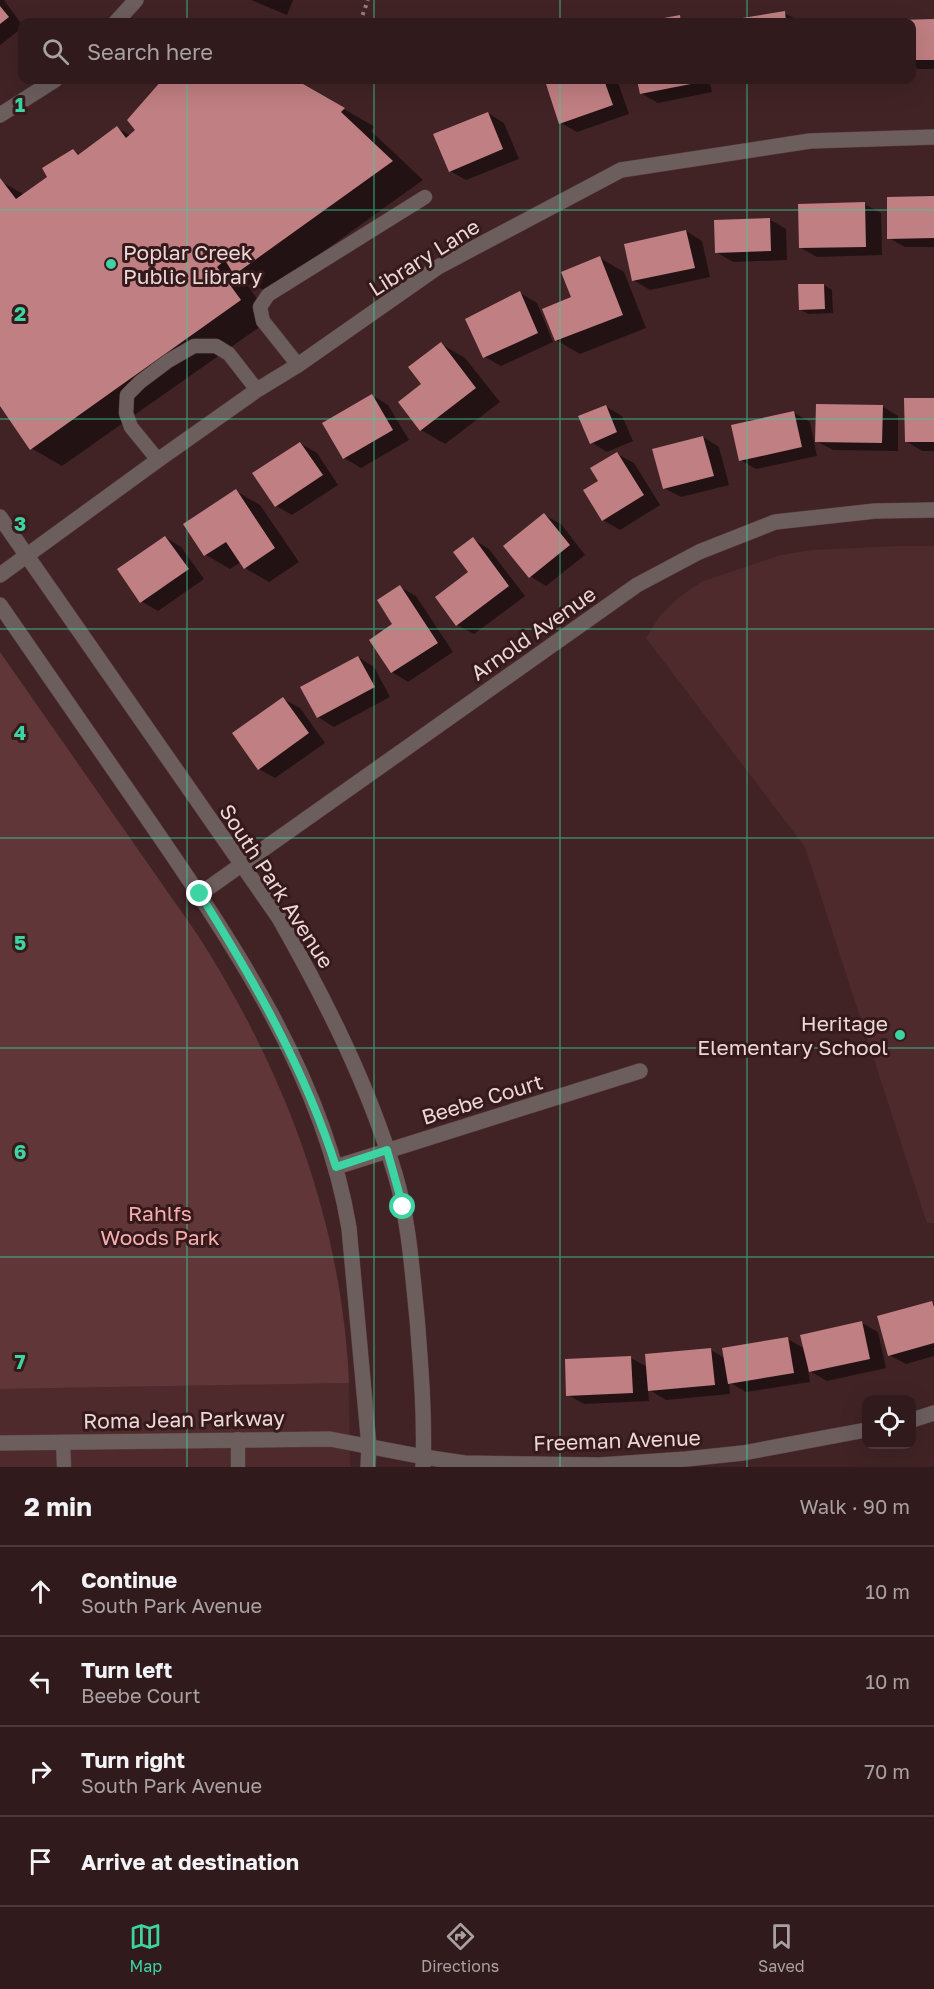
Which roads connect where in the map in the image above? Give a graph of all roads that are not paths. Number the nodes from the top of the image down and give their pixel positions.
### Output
1 (136, 0) edge
2 (120, 18) edge
3 (49, 84) edge
4 (0, 116) edge
5 (934, 137) edge
6 (424, 197) dead end
7 (298, 365) junction
8 (257, 390) junction
9 (158, 460) junction
10 (934, 510) edge
11 (0, 517) edge
12 (27, 555) junction
13 (0, 575) edge
14 (0, 605) edge
15 (242, 865) junction
16 (200, 894) junction
17 (640, 1071) dead end
18 (387, 1150) junction
19 (336, 1167) junction
20 (934, 1413) edge
21 (916, 1419) edge
22 (862, 1431) edge
23 (238, 1439) junction
24 (63, 1442) junction
25 (0, 1443) edge
26 (369, 1446) junction
27 (424, 1462) edge
28 (64, 1467) edge
29 (238, 1467) edge
30 (368, 1467) edge

1 - 2 street
3 - 4 street
5 - 7 street, Library Lane
6 - 7 lane
7 - 8 street, Library Lane
8 - 9 street, Library Lane
8 - 9 lane
9 - 12 street, Library Lane
10 - 15 street, Arnold Avenue
11 - 12 street, South Park Avenue
12 - 13 street, Library Lane
12 - 15 street, South Park Avenue
14 - 16 street
15 - 16 street, Arnold Avenue
15 - 18 street, South Park Avenue
16 - 19 street
17 - 18 street, Beebe Court
18 - 19 street, Beebe Court
18 - 27 street, South Park Avenue
19 - 26 street
20 - 21 street
22 - 27 street, Freeman Avenue
23 - 24 street, Roma Jean Parkway
23 - 26 street, Roma Jean Parkway
23 - 29 lane
24 - 25 street, Roma Jean Parkway
24 - 28 lane
26 - 27 street, Freeman Avenue
26 - 30 street

